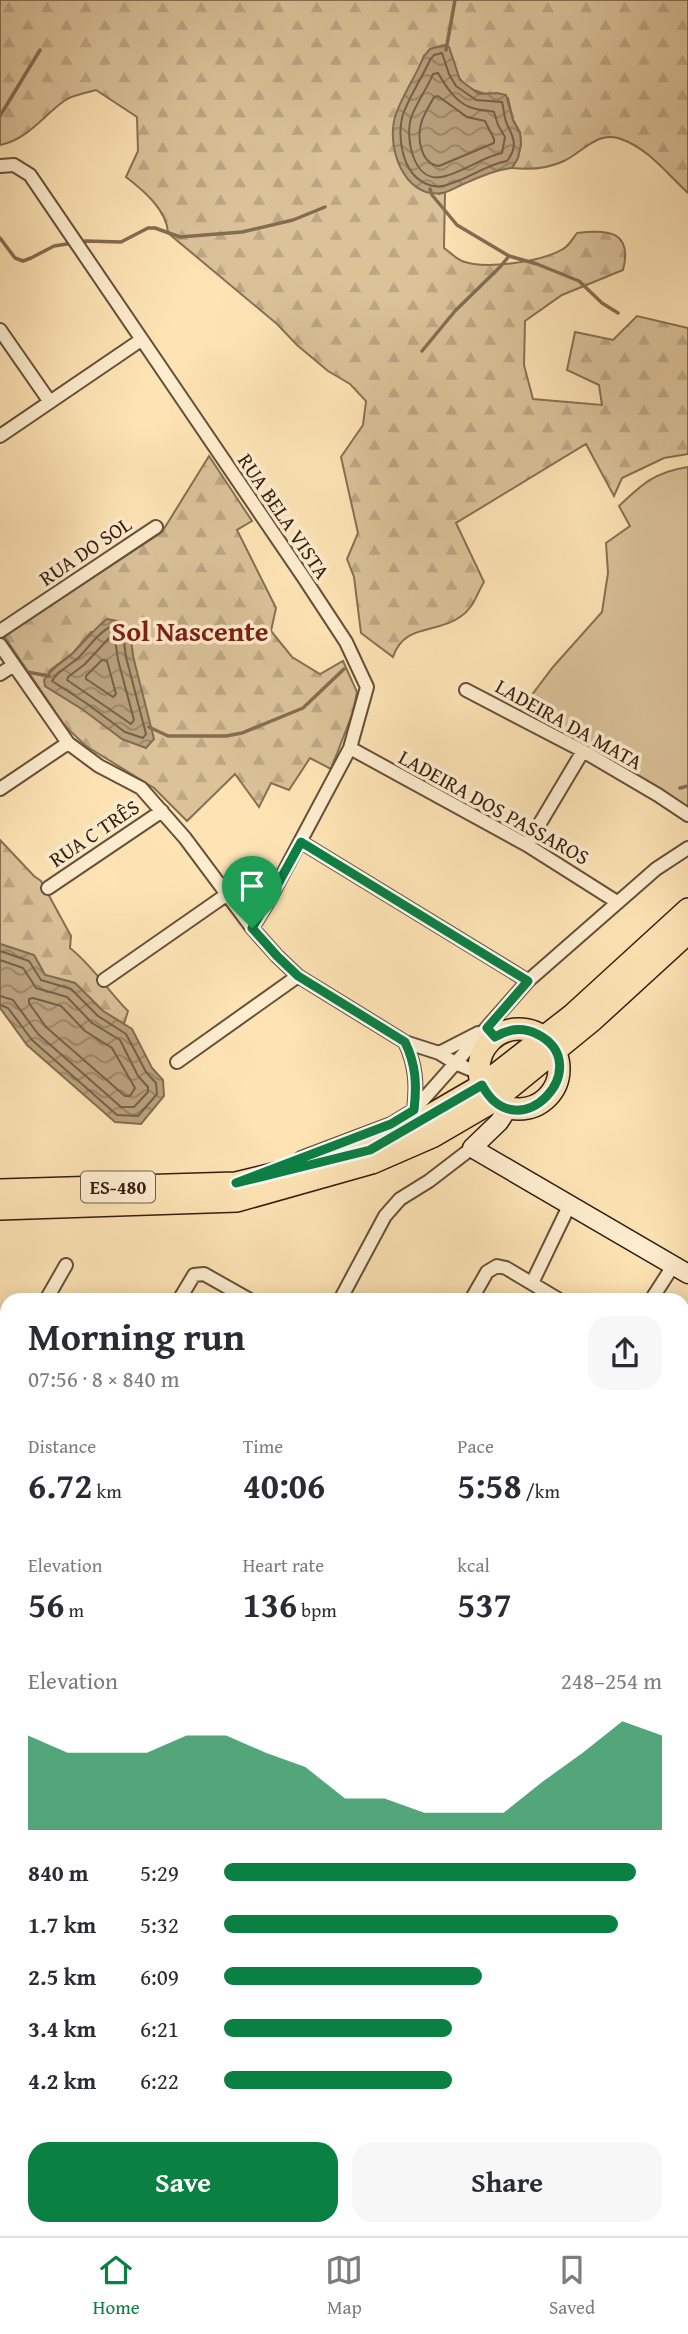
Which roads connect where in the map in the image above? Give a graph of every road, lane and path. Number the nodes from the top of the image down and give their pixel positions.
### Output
1 (0, 166) edge
2 (0, 330) edge
3 (141, 340) junction
4 (50, 402) junction
5 (0, 436) edge
6 (156, 527) dead end
7 (0, 631) edge
8 (0, 645) edge
9 (14, 665) junction
10 (0, 674) edge
11 (466, 690) dead end
12 (68, 743) junction
13 (350, 748) junction
14 (583, 751) junction
15 (0, 789) edge
16 (162, 811) junction
17 (688, 815) edge
18 (301, 842) junction
19 (527, 845) junction
20 (688, 848) edge
21 (48, 888) dead end
22 (226, 895) junction
23 (617, 902) junction
24 (688, 909) edge
25 (252, 928) junction
26 (688, 933) edge
27 (298, 976) junction
28 (104, 980) dead end
29 (528, 981) junction
30 (491, 1032) junction
31 (405, 1042) junction
32 (549, 1045) junction
33 (439, 1053) junction
34 (177, 1062) dead end
35 (455, 1063) junction
36 (491, 1092) junction
37 (414, 1110) junction
38 (472, 1148) junction
39 (236, 1183) junction
40 (0, 1190) edge
41 (570, 1204) junction
42 (0, 1209) edge
43 (66, 1265) dead end
44 (680, 1270) edge
45 (532, 1283) junction
46 (50, 1293) edge
47 (183, 1293) edge
48 (238, 1293) edge
49 (344, 1293) edge
50 (475, 1293) edge
51 (547, 1293) edge
52 (658, 1293) edge

1 - 3 street, RUA BELA VISTA
2 - 4 street
3 - 4 street
3 - 13 street, RUA BELA VISTA
4 - 5 street
6 - 7 street, RUA DO SOL
8 - 9 street
9 - 10 street
9 - 12 street
11 - 14 street, LADEIRA DA MATA
12 - 15 street
12 - 16 street
13 - 18 street, RUA BELA VISTA
13 - 19 street, LADEIRA DOS PASSAROS
14 - 17 street, LADEIRA DA MATA
14 - 19 street
16 - 21 street, RUA C TRÊS
16 - 22 street
18 - 25 street, RUA BELA VISTA
18 - 29 street
19 - 23 street, LADEIRA DOS PASSAROS
20 - 23 street
22 - 25 street
22 - 28 street
23 - 29 street
24 - 32 main road, ES-480
25 - 27 street
26 - 32 main road, ES-480
27 - 31 street
27 - 34 street
29 - 30 street
30 - 32 main road
30 - 33 street
30 - 35 street
30 - 36 main road
31 - 33 street
31 - 37 street
32 - 36 main road, ES-480
32 - 36 main road
33 - 35 street
35 - 36 street
35 - 37 street
36 - 38 street
36 - 39 main road, ES-480
36 - 42 main road, ES-480
37 - 39 street
38 - 41 street
38 - 49 street
39 - 40 main road, ES-480
41 - 44 street
41 - 45 street
43 - 46 street
44 - 52 street
45 - 50 street
45 - 51 street
47 - 48 street

